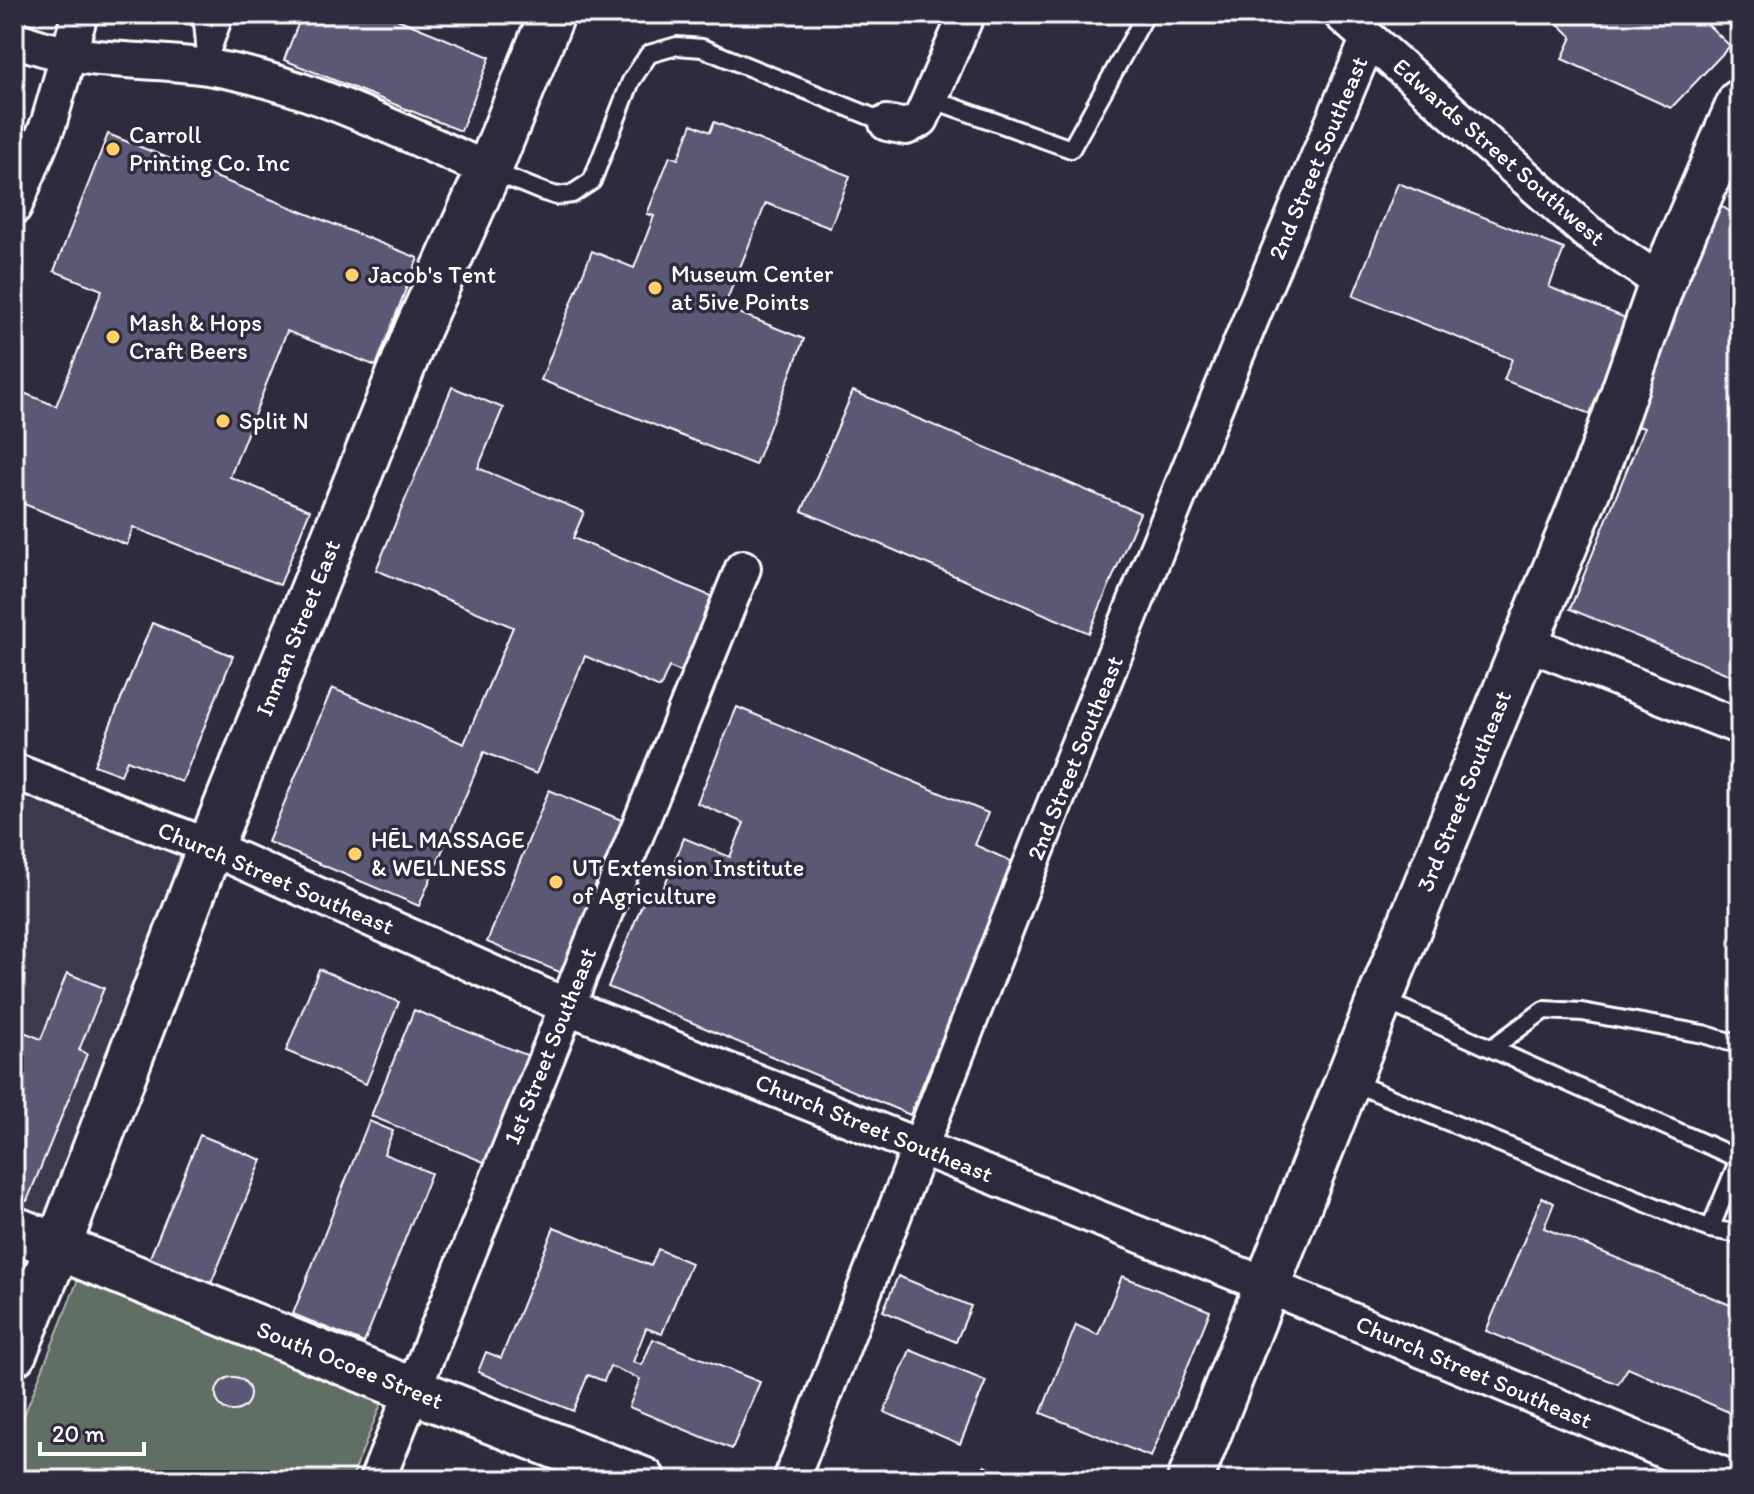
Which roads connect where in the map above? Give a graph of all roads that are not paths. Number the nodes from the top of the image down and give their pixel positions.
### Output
1 (80, 14) edge
2 (194, 14) edge
3 (225, 14) edge
4 (967, 14) edge
5 (1146, 14) edge
6 (1341, 14) edge
7 (548, 15) edge
8 (14, 38) edge
9 (1368, 40) junction
10 (68, 54) junction
11 (207, 66) junction
12 (931, 99) junction
13 (1740, 102) edge
14 (887, 123) joint
15 (489, 170) junction
16 (14, 207) edge
17 (1662, 283) junction
18 (743, 568) dead end
19 (1525, 642) junction
20 (1740, 727) edge
21 (14, 771) edge
22 (210, 847) junction
23 (1380, 999) junction
24 (566, 1006) junction
25 (1740, 1045) edge
26 (1492, 1048) junction
27 (1347, 1081) junction
28 (920, 1145) junction
29 (1740, 1158) edge
30 (14, 1229) edge
31 (1710, 1229) junction
32 (1740, 1234) edge
33 (58, 1247) junction
34 (1266, 1285) junction
35 (14, 1353) edge
36 (412, 1390) junction
37 (377, 1480) edge
38 (643, 1480) edge
39 (791, 1480) edge
40 (1190, 1480) edge
41 (1735, 1480) edge

1 - 10 street
2 - 11 lane
3 - 11 lane
4 - 12 street
5 - 12 lane
6 - 9 street, Edwards Street Southwest
7 - 15 main road, Inman Street East
8 - 10 street
9 - 17 street, Edwards Street Southwest
9 - 28 street, 2nd Street Southeast
10 - 11 street
10 - 16 street
11 - 15 street
12 - 14 street
13 - 17 main road, 3rd Street Southeast
14 - 15 lane
15 - 22 main road, Inman Street East
17 - 19 main road, 3rd Street Southeast
18 - 24 street, 1st Street Southeast
19 - 20 street
19 - 23 main road, 3rd Street Southeast
21 - 22 street, Church Street Southeast
22 - 24 street, Church Street Southeast
22 - 33 main road, Inman Street East
23 - 26 lane
23 - 27 main road, 3rd Street Southeast
24 - 28 street, Church Street Southeast
24 - 36 street, 1st Street Southeast
25 - 26 lane
26 - 29 lane
27 - 31 lane
27 - 34 main road, 3rd Street Southeast
28 - 34 street, Church Street Southeast
28 - 39 street, 2nd Street Southeast
29 - 31 lane
30 - 33 main road, South Ocoee Street
31 - 32 lane
33 - 35 main road, Inman Street East
33 - 36 main road, South Ocoee Street
34 - 40 main road, 3rd Street Southeast
34 - 41 street, Church Street Southeast
36 - 37 street, 1st Street Southeast
36 - 38 main road, South Ocoee Street

